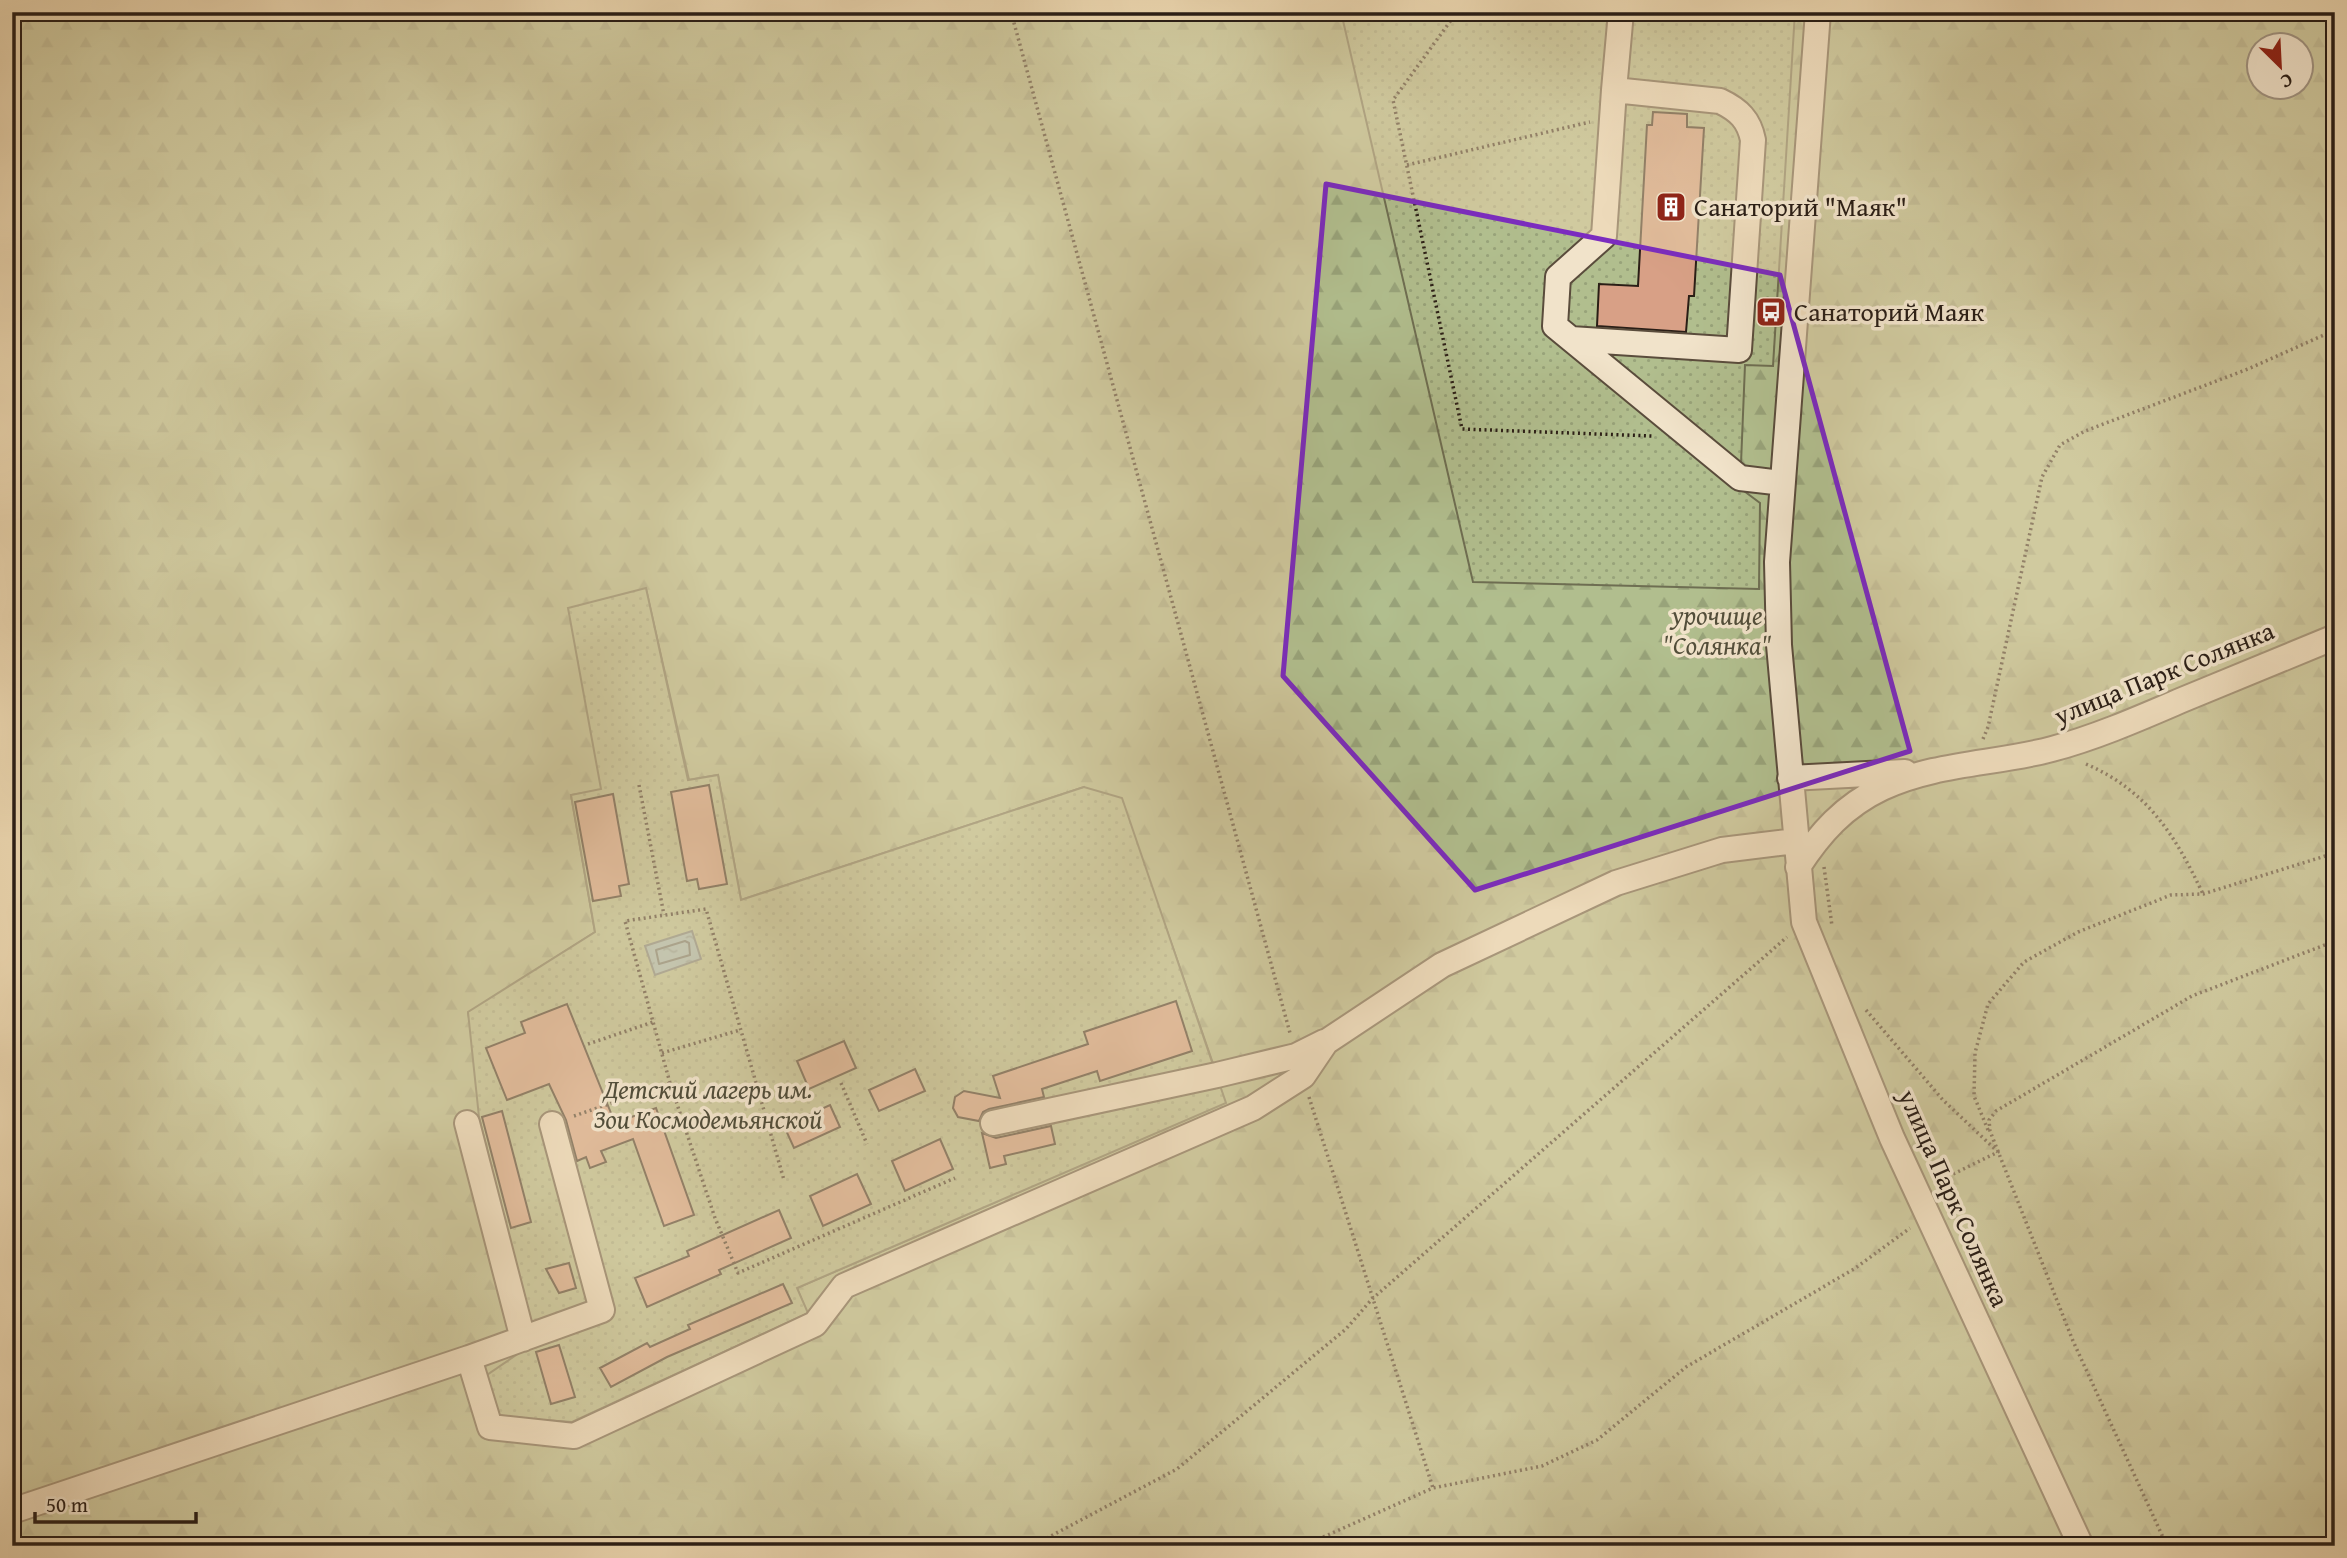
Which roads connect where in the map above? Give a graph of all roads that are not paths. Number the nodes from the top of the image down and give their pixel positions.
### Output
1 (1621, 12) edge
2 (1818, 12) edge
3 (1614, 90) junction
4 (1571, 339) junction
5 (1782, 483) junction
6 (2335, 637) edge
7 (1923, 772) junction
8 (1790, 778) junction
9 (1796, 841) junction
10 (1798, 867) junction
11 (1300, 1066) junction
12 (993, 1123) dead end
13 (467, 1124) dead end
14 (552, 1124) road end
15 (523, 1339) junction
16 (469, 1358) junction
17 (12, 1511) edge
18 (2081, 1546) edge

1 - 3 street
2 - 5 street, улица Парк Солянка
3 - 4 street
3 - 4 street
4 - 5 street
5 - 8 street, улица Парк Солянка
6 - 7 street, улица Парк Солянка
7 - 8 street
7 - 10 street, улица Парк Солянка
8 - 9 street, улица Парк Солянка
9 - 10 street, улица Парк Солянка
9 - 11 street
10 - 18 street, улица Парк Солянка
11 - 12 street
11 - 16 street
13 - 15 street
14 - 15 street
15 - 16 street
16 - 17 street

